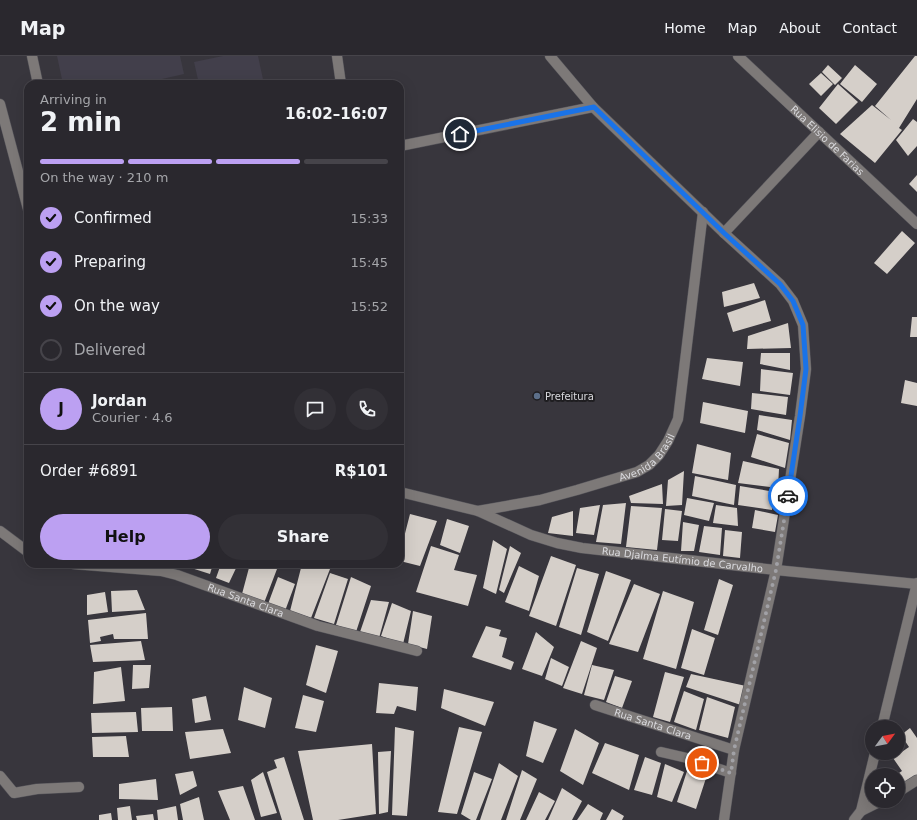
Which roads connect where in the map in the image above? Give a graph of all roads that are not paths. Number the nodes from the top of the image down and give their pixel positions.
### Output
1 (32, 56) edge
2 (337, 56) edge
3 (550, 56) edge
4 (738, 56) edge
5 (37, 80) edge
6 (340, 80) edge
7 (0, 104) edge
8 (594, 107) junction
9 (819, 132) junction
10 (404, 145) edge
11 (24, 194) edge
12 (703, 212) junction
13 (917, 224) edge
14 (724, 233) junction
15 (404, 493) edge
16 (478, 511) junction
17 (0, 531) edge
18 (24, 549) edge
19 (123, 568) edge
20 (776, 570) junction
21 (917, 584) edge
22 (417, 651) dead end
23 (595, 705) dead end
24 (884, 720) edge
25 (734, 750) junction
26 (661, 752) dead end
27 (873, 760) edge
28 (731, 773) junction
29 (0, 776) edge
30 (917, 780) edge
31 (79, 787) dead end
32 (905, 788) edge
33 (868, 808) edge
34 (861, 812) junction
35 (724, 820) edge
36 (854, 820) edge

1 - 5 street
2 - 6 street
3 - 8 street
4 - 9 street, Rua Elisio de Farias
7 - 11 street
8 - 10 street
8 - 12 street
9 - 13 street, Rua Elisio de Farias
9 - 14 street
12 - 14 street
12 - 16 street, Avenida Brasil
14 - 20 street
15 - 16 street, Avenida Brasil
16 - 20 street, Rua Djalma Eutímio de Carvalho
17 - 18 street
19 - 22 street, Rua Santa Clara
20 - 21 street, Rua Djalma Eutímio de Carvalho
20 - 25 street
21 - 24 street
23 - 25 street, Rua Santa Clara
25 - 28 street
26 - 28 street
27 - 34 street
28 - 35 street
29 - 31 street
30 - 32 street
33 - 34 street
34 - 36 street

